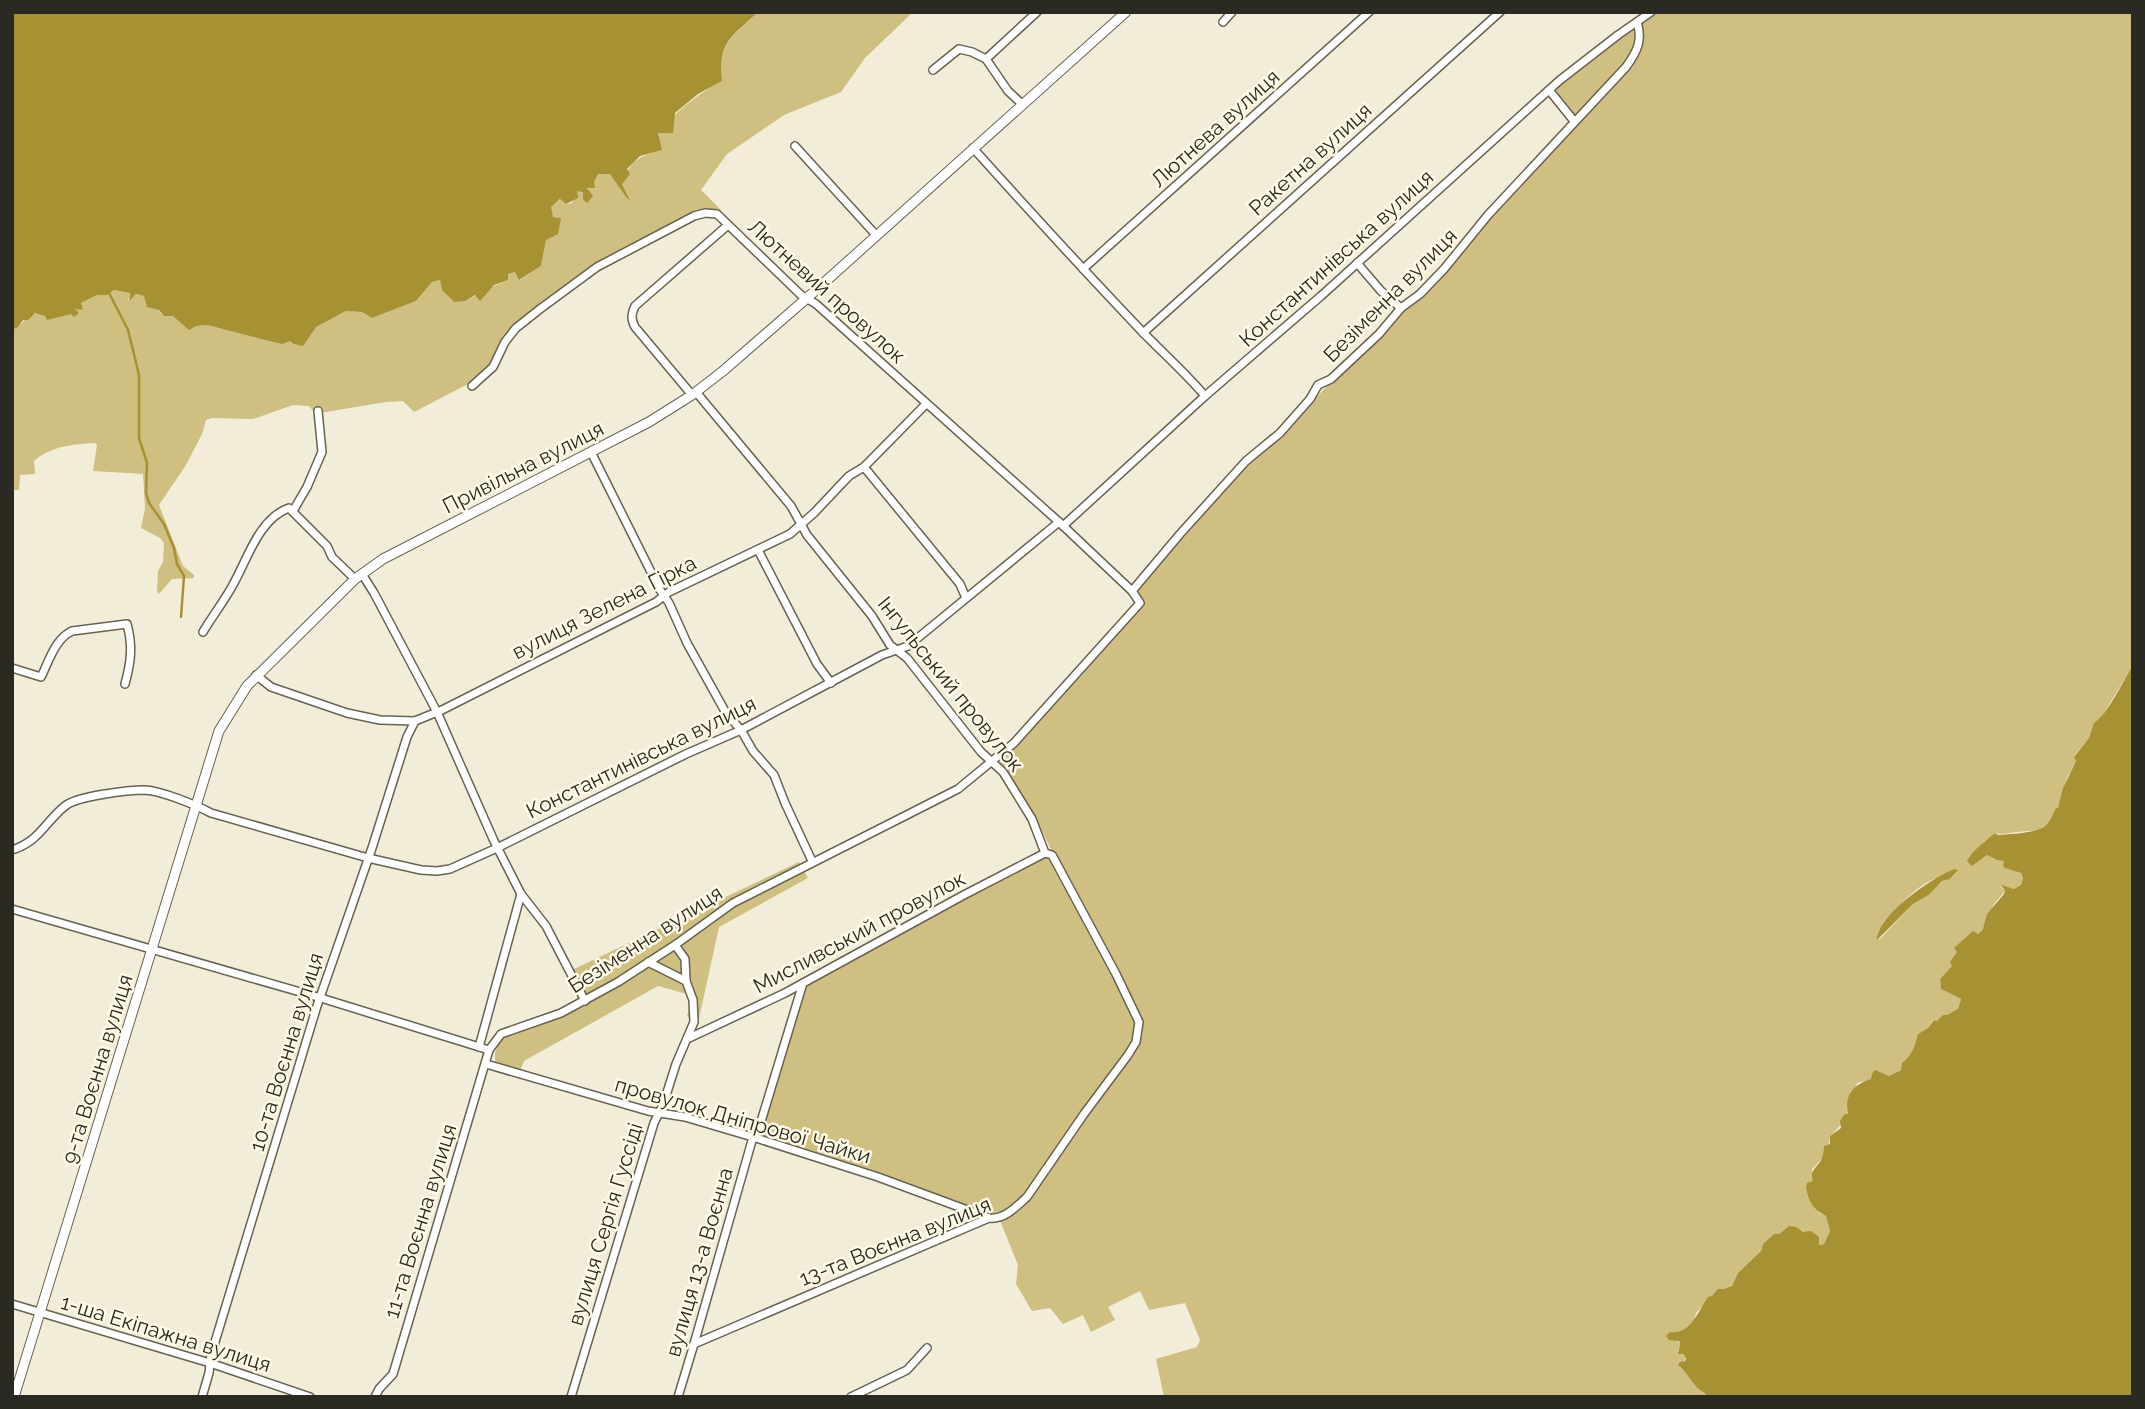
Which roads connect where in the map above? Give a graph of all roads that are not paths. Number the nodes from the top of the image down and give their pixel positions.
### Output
1 (1037, 12) edge
2 (1126, 12) edge
3 (1232, 12) edge
4 (1369, 12) edge
5 (1500, 12) edge
6 (1651, 12) edge
7 (1223, 22) dead end
8 (1637, 22) junction
9 (986, 59) junction
10 (933, 70) dead end
11 (1549, 90) junction
12 (1022, 104) junction
13 (1574, 121) junction
14 (795, 146) dead end
15 (973, 148) junction
16 (728, 225) junction
17 (876, 235) junction
18 (1357, 263) junction
19 (1083, 269) junction
20 (807, 298) junction
21 (1401, 307) junction
22 (1143, 332) junction
23 (472, 386) dead end
24 (694, 394) junction
25 (1205, 396) junction
26 (926, 404) junction
27 (318, 411) dead end
28 (591, 452) junction
29 (864, 467) junction
30 (293, 511) junction
31 (801, 524) junction
32 (1061, 524) junction
33 (758, 550) junction
34 (359, 577) junction
35 (1132, 592) junction
36 (664, 595) junction
37 (966, 598) junction
38 (1140, 603) joint
39 (202, 632) dead end
40 (899, 650) junction
41 (12, 668) edge
42 (256, 676) junction
43 (831, 683) junction
44 (125, 684) dead end
45 (437, 712) junction
46 (415, 722) junction
47 (741, 730) junction
48 (212, 751) joint
49 (990, 760) junction
50 (197, 805) junction
51 (497, 848) junction
52 (12, 850) edge
53 (1045, 853) junction
54 (368, 858) junction
55 (812, 862) junction
56 (521, 894) junction
57 (12, 909) edge
58 (675, 945) junction
59 (152, 949) junction
60 (648, 962) junction
61 (686, 981) junction
62 (803, 982) junction
63 (321, 998) junction
64 (584, 1001) junction
65 (1139, 1022) joint
66 (687, 1039) junction
67 (479, 1047) junction
68 (489, 1050) junction
69 (486, 1064) junction
70 (659, 1113) junction
71 (755, 1137) junction
72 (989, 1218) junction
73 (12, 1304) edge
74 (41, 1311) junction
75 (694, 1344) junction
76 (927, 1349) dead end
77 (210, 1363) junction
78 (14, 1397) edge
79 (202, 1397) edge
80 (310, 1397) edge
81 (375, 1397) edge
82 (571, 1397) edge
83 (678, 1397) edge
84 (851, 1397) edge

1 - 9 street
2 - 12 street, Привільна вулиця
3 - 7 street
4 - 19 street, Лютнева вулиця
5 - 22 street, Ракетна вулиця
6 - 8 street
8 - 11 street, Константинівська вулиця
8 - 13 street, Безіменна вулиця
9 - 10 street
9 - 12 street
11 - 13 street
11 - 18 street, Константинівська вулиця
12 - 15 street, Привільна вулиця
13 - 21 street, Безіменна вулиця
14 - 17 street
15 - 17 street, Привільна вулиця
15 - 19 street
16 - 20 street, Лютневий провулок
16 - 23 street, Лютневий провулок
16 - 24 street, Інгульський провулок
17 - 20 street, Привільна вулиця
18 - 21 street
18 - 25 street, Константинівська вулиця
19 - 22 street
20 - 24 street, Привільна вулиця
20 - 26 street, Лютневий провулок
21 - 35 street, Безіменна вулиця
22 - 25 street
24 - 28 street, Привільна вулиця
24 - 31 street, Інгульський провулок
25 - 32 street, Константинівська вулиця
26 - 29 street, вулиця Зелена Гірка
26 - 32 street, Лютневий провулок
27 - 30 street
28 - 34 street, Привільна вулиця
28 - 36 street
29 - 31 street, вулиця Зелена Гірка
29 - 37 street
30 - 34 street
30 - 39 street
31 - 33 street, вулиця Зелена Гірка
31 - 40 street, Інгульський провулок
32 - 35 street, Лютневий провулок
32 - 37 street, Константинівська вулиця
33 - 36 street, вулиця Зелена Гірка
33 - 43 street
34 - 42 street, Привільна вулиця
34 - 45 street
35 - 38 street, Лютневий провулок
36 - 45 street, вулиця Зелена Гірка
36 - 47 street
37 - 40 street, Константинівська вулиця
38 - 49 street, Безіменна вулиця
40 - 43 street, Константинівська вулиця
40 - 49 street, Інгульський провулок
41 - 44 street
42 - 46 street, вулиця Зелена Гірка
42 - 48 street, Привільна вулиця
43 - 47 street, Константинівська вулиця
45 - 46 street, вулиця Зелена Гірка
45 - 51 street
46 - 54 street, 10-та Воєнна вулиця
47 - 51 street, Константинівська вулиця
47 - 55 street
48 - 50 street, 9-та Воєнна вулиця
49 - 53 street, Інгульський провулок
49 - 55 street, Безіменна вулиця
50 - 52 street, Константинівська вулиця
50 - 54 street, Константинівська вулиця
50 - 59 street, 9-та Воєнна вулиця
51 - 54 street, Константинівська вулиця
51 - 56 street
53 - 62 street, Мисливський провулок
53 - 65 street, Інгульський провулок
54 - 63 street, 10-та Воєнна вулиця
55 - 58 street, Безіменна вулиця
56 - 64 street
56 - 67 street
57 - 59 street
58 - 60 street, Безіменна вулиця
58 - 61 street, вулиця Сергія Гуссіді
59 - 63 street
59 - 74 street, 9-та Воєнна вулиця
60 - 61 street
60 - 64 street, Безіменна вулиця
61 - 66 street, вулиця Сергія Гуссіді
62 - 66 street, Мисливський провулок
62 - 71 street, вулиця 13-а Воєнна
63 - 67 street
63 - 77 street, 10-та Воєнна вулиця
64 - 68 street, Безіменна вулиця
65 - 72 street, 13-та Воєнна вулиця
66 - 70 street, вулиця Сергія Гуссіді
67 - 68 street
68 - 69 street, 11-та Воєнна вулиця
69 - 70 street, провулок Дніпрової Чайки
69 - 81 street, 11-та Воєнна вулиця
70 - 71 street, провулок Дніпрової Чайки
70 - 82 street, вулиця Сергія Гуссіді
71 - 72 street, провулок Дніпрової Чайки
71 - 75 street, вулиця 13-а Воєнна
72 - 75 street, 13-та Воєнна вулиця
73 - 74 street, 1-ша Екіпажна вулиця
74 - 77 street, 1-ша Екіпажна вулиця
74 - 78 street, 9-та Воєнна вулиця
75 - 83 street, вулиця 13-а Воєнна
76 - 84 street
77 - 79 street, 10-та Воєнна вулиця
77 - 80 street, 1-ша Екіпажна вулиця

